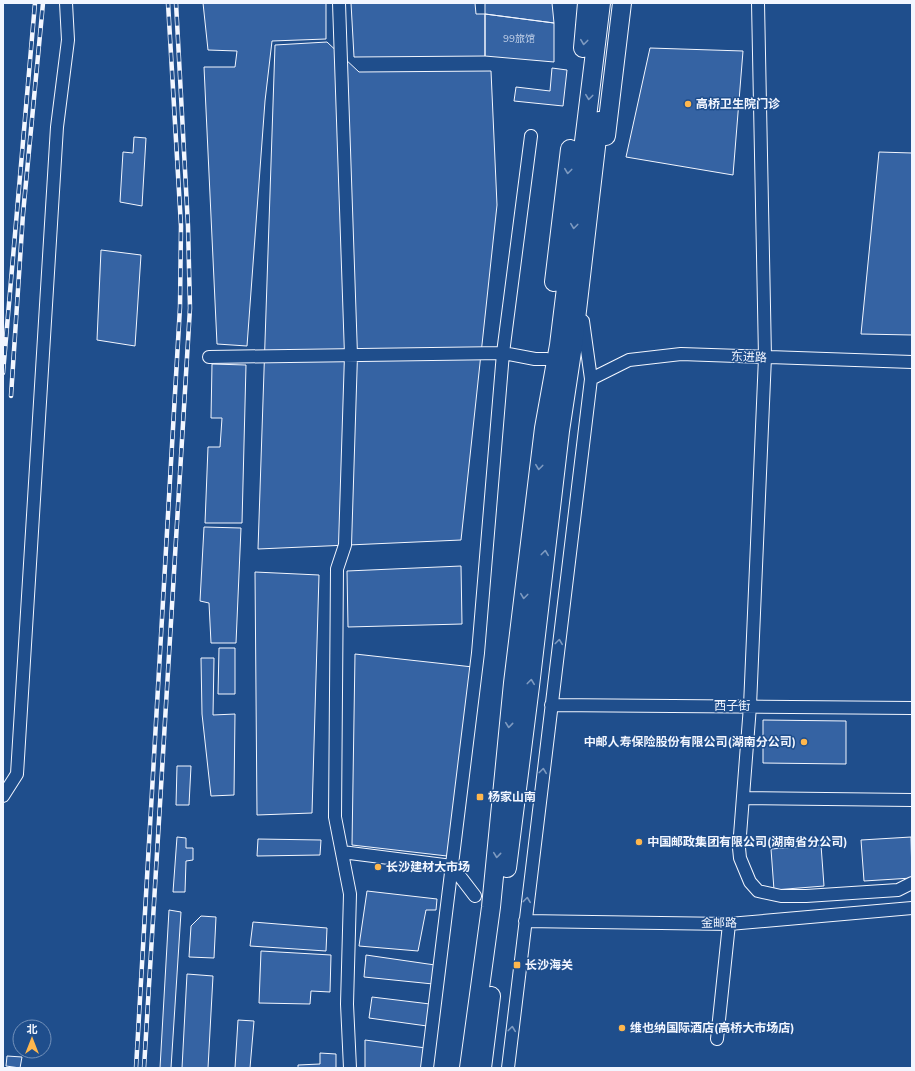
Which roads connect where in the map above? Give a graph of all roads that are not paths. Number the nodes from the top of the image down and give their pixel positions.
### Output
1 (66, 3) edge
2 (339, 3) edge
3 (587, 3) edge
4 (601, 3) edge
5 (612, 3) edge
6 (622, 3) edge
7 (758, 3) edge
8 (531, 136) dead end
9 (583, 321) junction
10 (566, 345) junction
11 (503, 352) junction
12 (351, 355) junction
13 (210, 357) dead end
14 (765, 358) junction
15 (547, 359) junction
16 (912, 362) edge
17 (591, 379) junction
18 (552, 430) junction
19 (552, 705) junction
20 (750, 706) junction
21 (912, 708) edge
22 (3, 796) edge
23 (744, 798) junction
24 (912, 800) edge
25 (342, 852) junction
26 (452, 866) junction
27 (912, 882) edge
28 (475, 896) dead end
29 (912, 908) edge
30 (525, 921) junction
31 (729, 924) junction
32 (718, 1039) dead end
33 (350, 1068) edge
34 (427, 1068) edge
35 (469, 1068) edge
36 (482, 1068) edge
37 (508, 1068) edge

1 - 22 street
2 - 12 street
3 -> 15 highway
4 -> 10 highway
5 - 10 highway
6 - 9 highway
7 - 14 street
8 - 11 street
9 - 17 street
9 - 18 highway
10 - 18 highway
11 - 12 street
11 - 15 street
11 - 26 street
12 - 13 street
12 - 25 street
14 - 16 street, 东进路
14 - 17 street, 东进路
14 - 20 street
15 - 18 highway
19 -> 17 street
18 -> 35 highway
36 -> 18 highway
19 - 20 street, 西子街
30 -> 19 street
20 - 21 street, 西子街
20 - 23 street
23 - 24 street
23 - 27 street
25 - 26 street
25 - 33 street
26 - 28 street
26 - 34 street
29 - 31 street, 金邮路
30 - 31 street, 金邮路
37 -> 30 street
31 - 32 street

